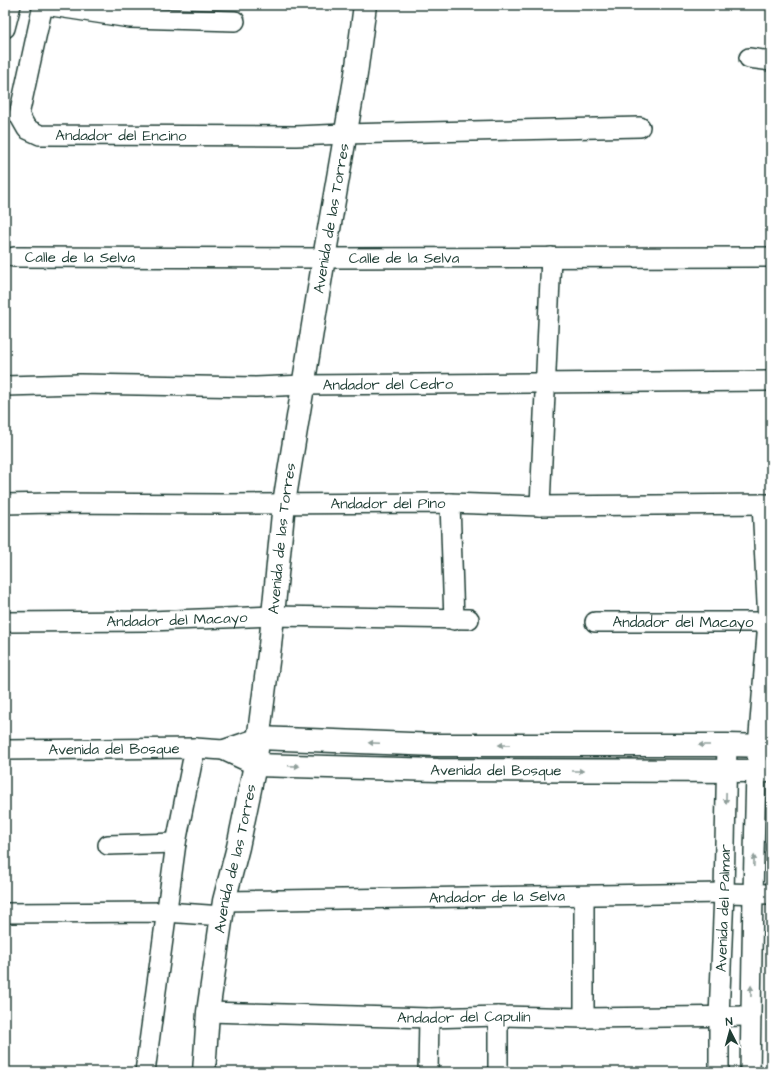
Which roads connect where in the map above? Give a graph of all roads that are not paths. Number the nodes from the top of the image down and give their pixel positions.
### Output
1 (11, 5) edge
2 (44, 5) edge
3 (365, 5) edge
4 (235, 21) dead end
5 (5, 28) edge
6 (749, 58) dead end
7 (771, 60) edge
8 (640, 127) dead end
9 (344, 134) junction
10 (551, 256) junction
11 (771, 257) edge
12 (14, 258) dead end
13 (324, 258) junction
14 (771, 381) edge
15 (546, 382) junction
16 (304, 385) junction
17 (5, 386) edge
18 (284, 503) junction
19 (450, 503) junction
20 (5, 504) edge
21 (767, 504) edge
22 (540, 506) junction
23 (272, 616) junction
24 (5, 622) edge
25 (595, 622) dead end
26 (770, 622) edge
27 (258, 738) junction
28 (532, 745) junction
29 (727, 745) junction
30 (765, 746) edge
31 (195, 748) junction
32 (5, 750) edge
33 (223, 750) junction
34 (255, 765) junction
35 (532, 771) junction
36 (727, 771) junction
37 (764, 771) edge
38 (176, 843) junction
39 (108, 845) dead end
40 (724, 893) junction
41 (762, 894) edge
42 (584, 896) junction
43 (223, 908) junction
44 (166, 912) junction
45 (5, 913) edge
46 (208, 1012) junction
47 (498, 1016) junction
48 (751, 1016) junction
49 (719, 1017) junction
50 (429, 1018) junction
51 (584, 1018) junction
52 (145, 1072) edge
53 (204, 1072) edge
54 (428, 1072) edge
55 (498, 1072) edge
56 (719, 1072) edge
57 (750, 1072) edge

1 - 5 street
2 - 4 street
2 - 9 street, Andador del Encino
3 - 9 street, Avenida de las Torres
6 - 7 street
8 - 9 street, Andador del Encino
9 - 13 street, Avenida de las Torres
10 - 11 street, Calle de la Selva
10 - 13 street, Calle de la Selva
10 - 15 street
12 - 13 street, Calle de la Selva
13 - 16 street, Avenida de las Torres
14 - 15 street, Andador del Cedro
15 - 16 street, Andador del Cedro
15 - 22 street
16 - 17 street, Andador del Cedro
16 - 18 street, Avenida de las Torres
18 - 19 street, Andador del Pino
18 - 20 street, Andador del Pino
18 - 23 street, Avenida de las Torres
19 - 22 street, Andador del Pino
19 - 23 street, Andador del Macayo
21 - 22 street, Andador del Pino
21 - 26 street, Avenida del Palmar
23 - 24 street, Andador del Macayo
23 - 27 street, Avenida de las Torres
25 - 26 street, Andador del Macayo
26 - 30 street, Avenida del Palmar
28 -> 27 street, Avenida del Bosque
27 - 33 street, Avenida del Bosque
27 - 34 street, Avenida de las Torres
29 -> 28 street, Avenida del Bosque
28 - 35 street
29 - 30 street, Avenida del Bosque
29 - 36 street, Avenida del Palmar
30 - 37 street, Avenida del Palmar
31 - 32 street, Avenida del Bosque
31 - 33 street, Avenida del Bosque
31 - 38 street
33 - 34 street, Avenida del Bosque
34 -> 35 street, Avenida del Bosque
34 - 43 street, Avenida de las Torres
35 -> 36 street, Avenida del Bosque
36 - 37 street, Avenida del Bosque
36 -> 40 street, Avenida del Palmar
41 -> 37 street, Avenida del Palmar
38 - 39 street
38 - 44 street
40 - 41 street, Andador de la Selva
40 - 42 street, Andador de la Selva
40 - 49 street, Avenida del Palmar
48 -> 41 street, Avenida del Palmar
42 - 43 street, Andador de la Selva
42 - 51 street
43 - 44 street, Andador de la Selva
43 - 46 street, Avenida de las Torres
44 - 45 street
44 - 52 street
46 - 50 street, Andador del Capulín
46 - 53 street, Avenida de las Torres
47 - 50 street, Andador del Capulín
47 - 51 street, Andador del Capulín
47 - 55 street
48 - 49 street, Andador del Capulín
48 - 57 street, Avenida del Palmar
49 - 51 street, Andador del Capulín
49 - 56 street, Avenida del Palmar
50 - 54 street

